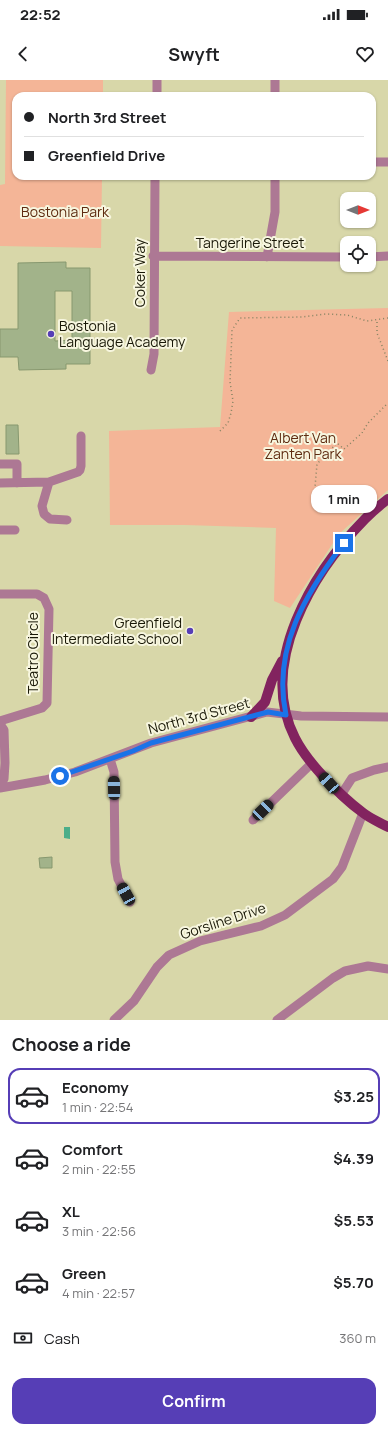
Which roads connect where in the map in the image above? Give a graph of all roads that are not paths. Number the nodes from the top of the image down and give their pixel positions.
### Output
1 (157, 80) edge
2 (275, 80) edge
3 (157, 92) edge
4 (275, 92) edge
5 (376, 162) edge
6 (388, 162) edge
7 (155, 180) edge
8 (275, 180) edge
9 (154, 256) junction
10 (376, 256) edge
11 (388, 256) edge
12 (266, 257) junction
13 (340, 257) edge
14 (151, 370) dead end
15 (81, 436) dead end
16 (0, 464) edge
17 (49, 482) junction
18 (0, 483) edge
19 (17, 483) junction
20 (388, 499) edge
21 (67, 520) dead end
22 (0, 530) edge
23 (15, 530) dead end
24 (0, 594) edge
25 (285, 656) junction
26 (286, 715) junction
27 (251, 716) junction
28 (388, 716) edge
29 (0, 723) edge
30 (110, 759) junction
31 (311, 764) junction
32 (388, 767) edge
33 (0, 786) edge
34 (341, 795) junction
35 (363, 813) junction
36 (253, 820) dead end
37 (388, 827) edge
38 (130, 902) dead end
39 (388, 969) edge
40 (114, 1020) edge
41 (277, 1020) edge

1 - 3 street
2 - 4 street
5 - 6 street
7 - 9 street, Coker Way
8 - 12 street
9 - 12 street, Tangerine Street
9 - 14 street, Coker Way
10 - 11 street
12 - 13 street, Tangerine Street
15 - 17 street
16 - 19 street
17 - 19 street
17 - 21 street
18 - 19 street
20 - 25 main road
22 - 23 street
24 - 29 street, Teatro Circle
25 - 26 main road
25 - 27 main road
26 - 27 street, North 3rd Street
26 - 28 street, North 3rd Street
26 - 31 main road
27 - 30 street, North 3rd Street
29 - 33 street
30 - 33 street, North 3rd Street
30 - 38 street
31 - 34 main road
31 - 36 street
32 - 34 street
34 - 35 main road
35 - 37 main road
35 - 40 street, Gorsline Drive
39 - 41 street

